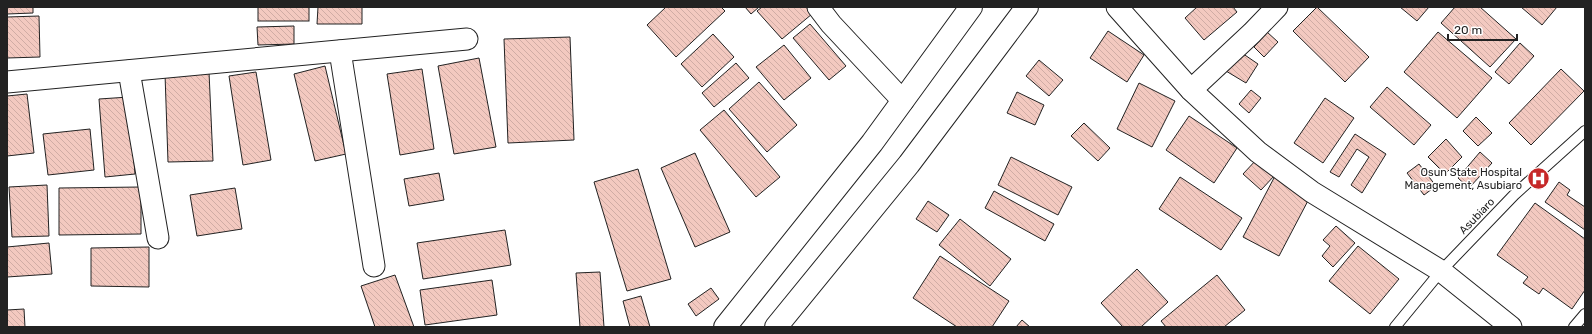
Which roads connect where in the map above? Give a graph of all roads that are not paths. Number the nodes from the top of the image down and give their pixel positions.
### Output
1 (818, 7) edge
2 (971, 7) edge
3 (1027, 7) edge
4 (1117, 7) edge
5 (1277, 7) edge
6 (467, 39) dead end
7 (340, 51) junction
8 (129, 71) junction
9 (7, 82) edge
10 (1191, 90) junction
11 (903, 101) junction
12 (1585, 131) edge
13 (158, 238) dead end
14 (374, 266) dead end
15 (1441, 271) junction
16 (1585, 314) edge
17 (725, 327) edge
18 (776, 327) edge
19 (1395, 327) edge
20 (1511, 327) edge
21 (1574, 327) edge

1 - 11 street
2 - 11 main road
3 - 18 main road
4 - 10 street
5 - 10 street
6 - 7 street
7 - 8 street
7 - 14 street
8 - 9 street
8 - 13 street
10 - 15 street
11 - 17 main road
12 - 15 lane, Asubiaro
15 - 19 lane, Asubiaro
15 - 20 street
16 - 21 lane

